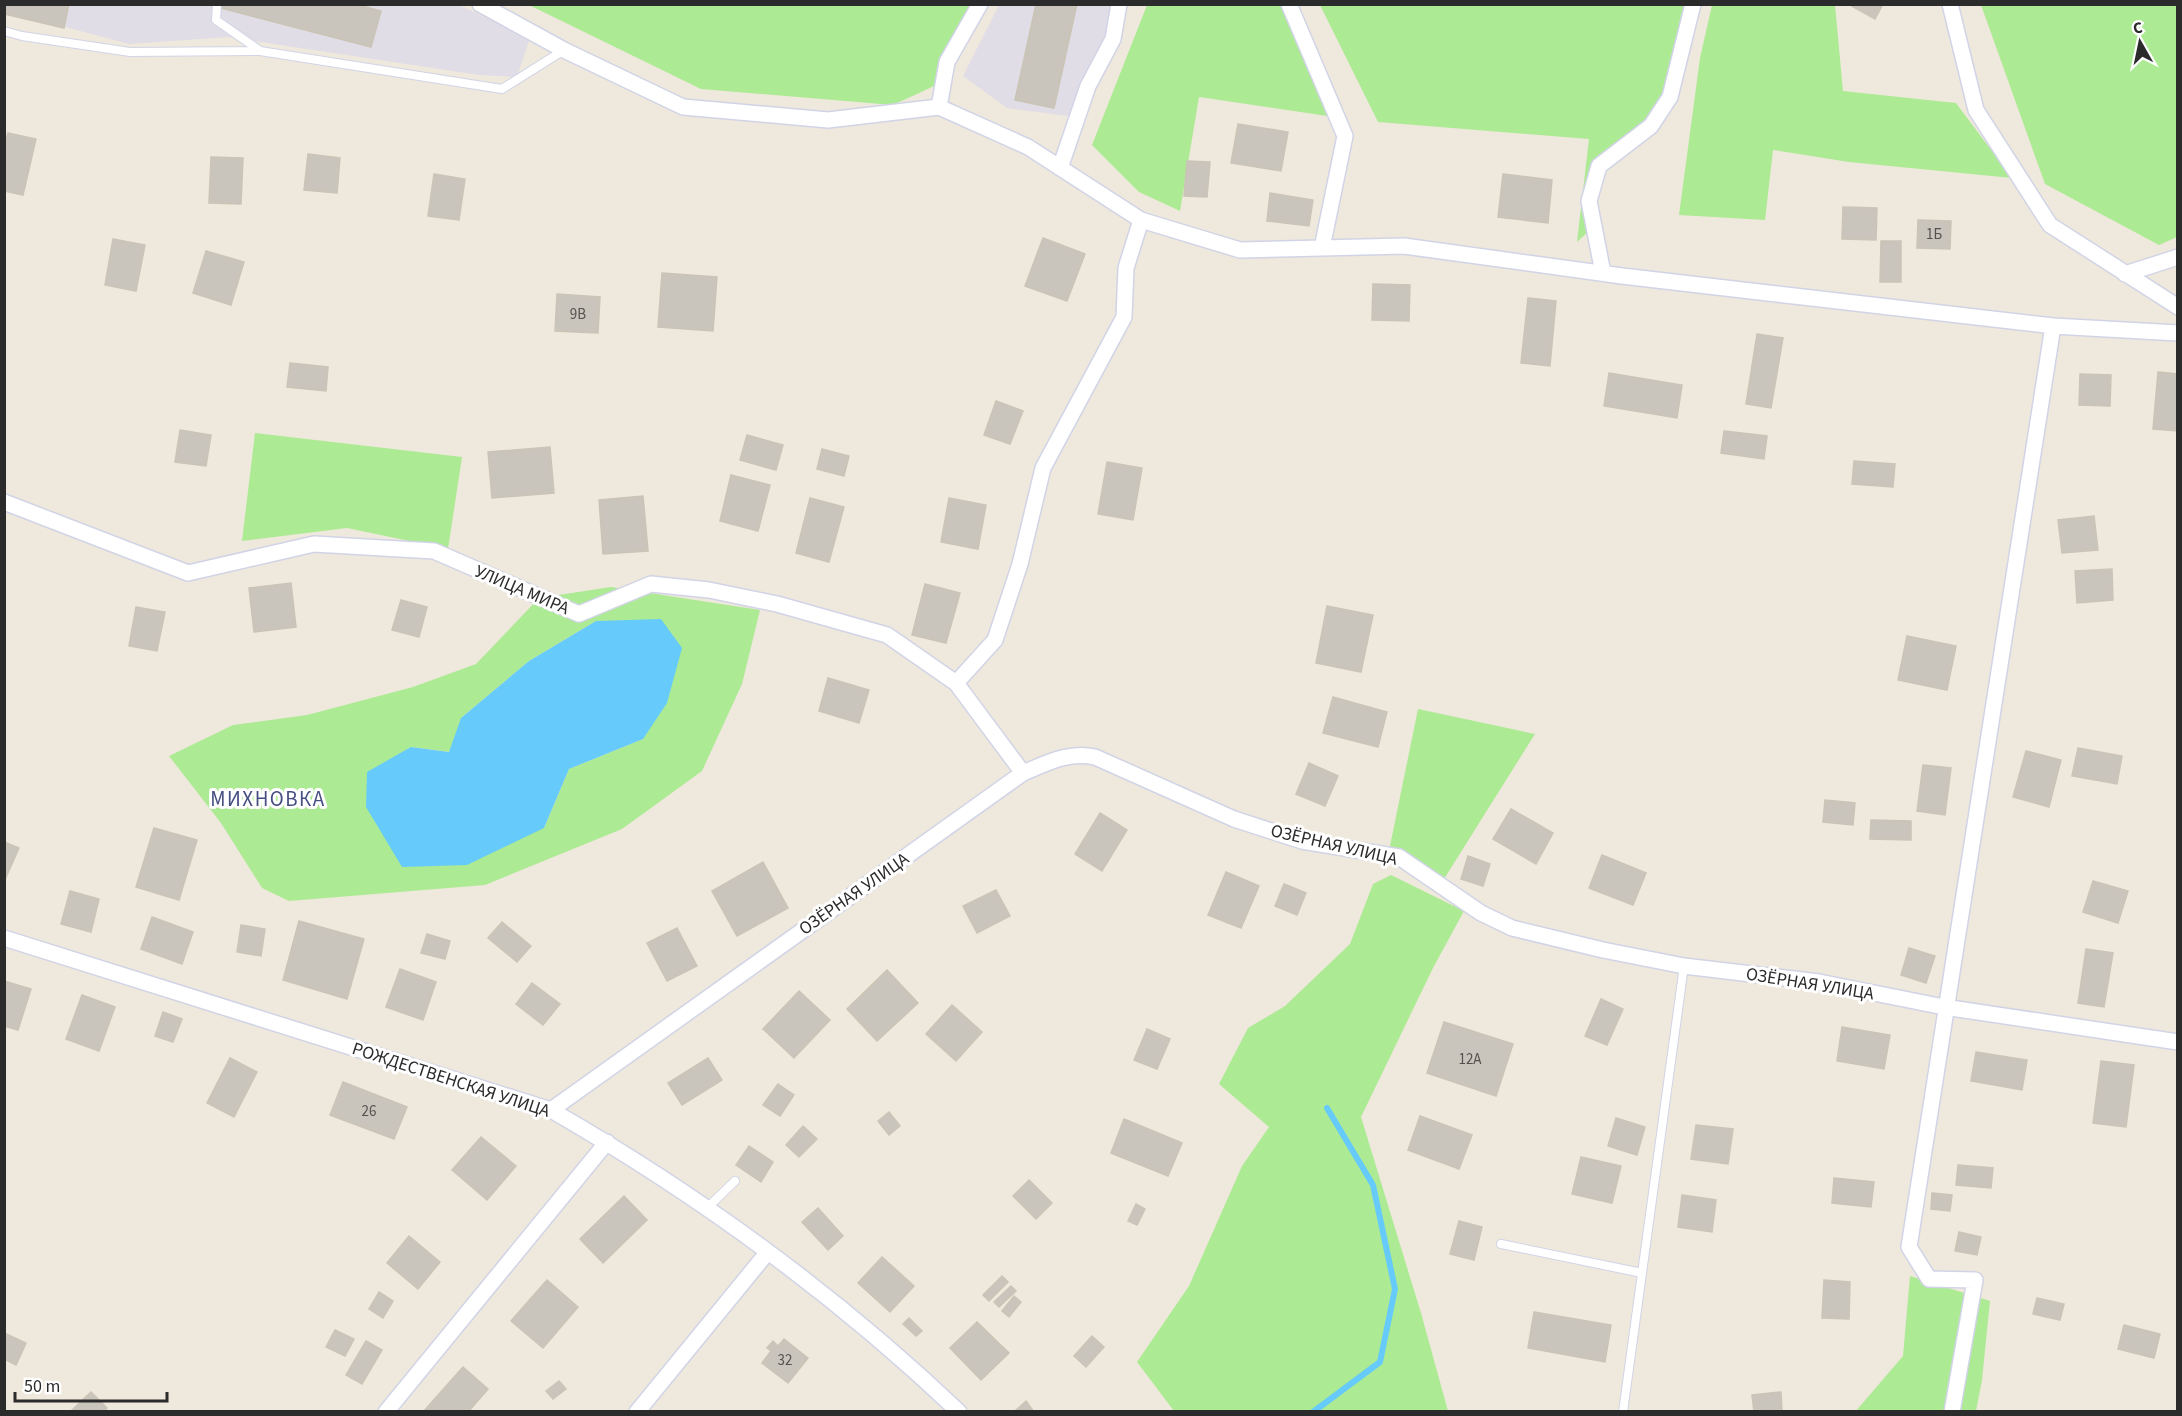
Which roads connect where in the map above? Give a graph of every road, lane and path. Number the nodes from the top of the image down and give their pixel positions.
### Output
1 (217, 4) edge
2 (480, 4) edge
3 (980, 4) edge
4 (1119, 4) edge
5 (1289, 4) edge
6 (1693, 4) edge
7 (1950, 4) edge
8 (4, 31) edge
9 (564, 50) junction
10 (260, 51) junction
11 (939, 107) junction
12 (1060, 168) junction
13 (1141, 220) junction
14 (1322, 248) junction
15 (2178, 257) edge
16 (1603, 273) junction
17 (2125, 274) junction
18 (2178, 307) edge
19 (2053, 326) junction
20 (2178, 333) edge
21 (4, 502) edge
22 (956, 684) junction
23 (1023, 774) junction
24 (4, 938) edge
25 (1684, 966) junction
26 (1944, 1008) junction
27 (2178, 1042) edge
28 (551, 1110) junction
29 (607, 1142) junction
30 (735, 1181) dead end
31 (706, 1209) junction
32 (1501, 1244) dead end
33 (768, 1253) junction
34 (1642, 1273) junction
35 (388, 1410) edge
36 (637, 1412) edge
37 (959, 1412) edge
38 (1623, 1412) edge
39 (1952, 1412) edge

1 - 10 lane
2 - 9 street
3 - 11 street
4 - 12 street
5 - 14 street
6 - 16 street
7 - 17 street
8 - 10 lane
9 - 10 lane
9 - 11 street
11 - 12 street
12 - 13 street
13 - 14 street
13 - 22 street
14 - 16 street
15 - 17 street
16 - 19 street
17 - 18 street
19 - 20 street
19 - 26 street
21 - 22 street, УЛИЦА МИРА
22 - 23 street, УЛИЦА МИРА
23 - 25 street, ОЗЁРНАЯ УЛИЦА
23 - 28 street, ОЗЁРНАЯ УЛИЦА
24 - 28 street, РОЖДЕСТВЕНСКАЯ УЛИЦА
25 - 26 street, ОЗЁРНАЯ УЛИЦА
25 - 34 lane
26 - 27 street, ОЗЁРНАЯ УЛИЦА
26 - 39 street
28 - 29 street, РОЖДЕСТВЕНСКАЯ УЛИЦА
29 - 31 street, РОЖДЕСТВЕНСКАЯ УЛИЦА
29 - 35 street
30 - 31 lane
31 - 33 street, РОЖДЕСТВЕНСКАЯ УЛИЦА
32 - 34 lane
33 - 36 street
33 - 37 street, РОЖДЕСТВЕНСКАЯ УЛИЦА
34 - 38 lane

